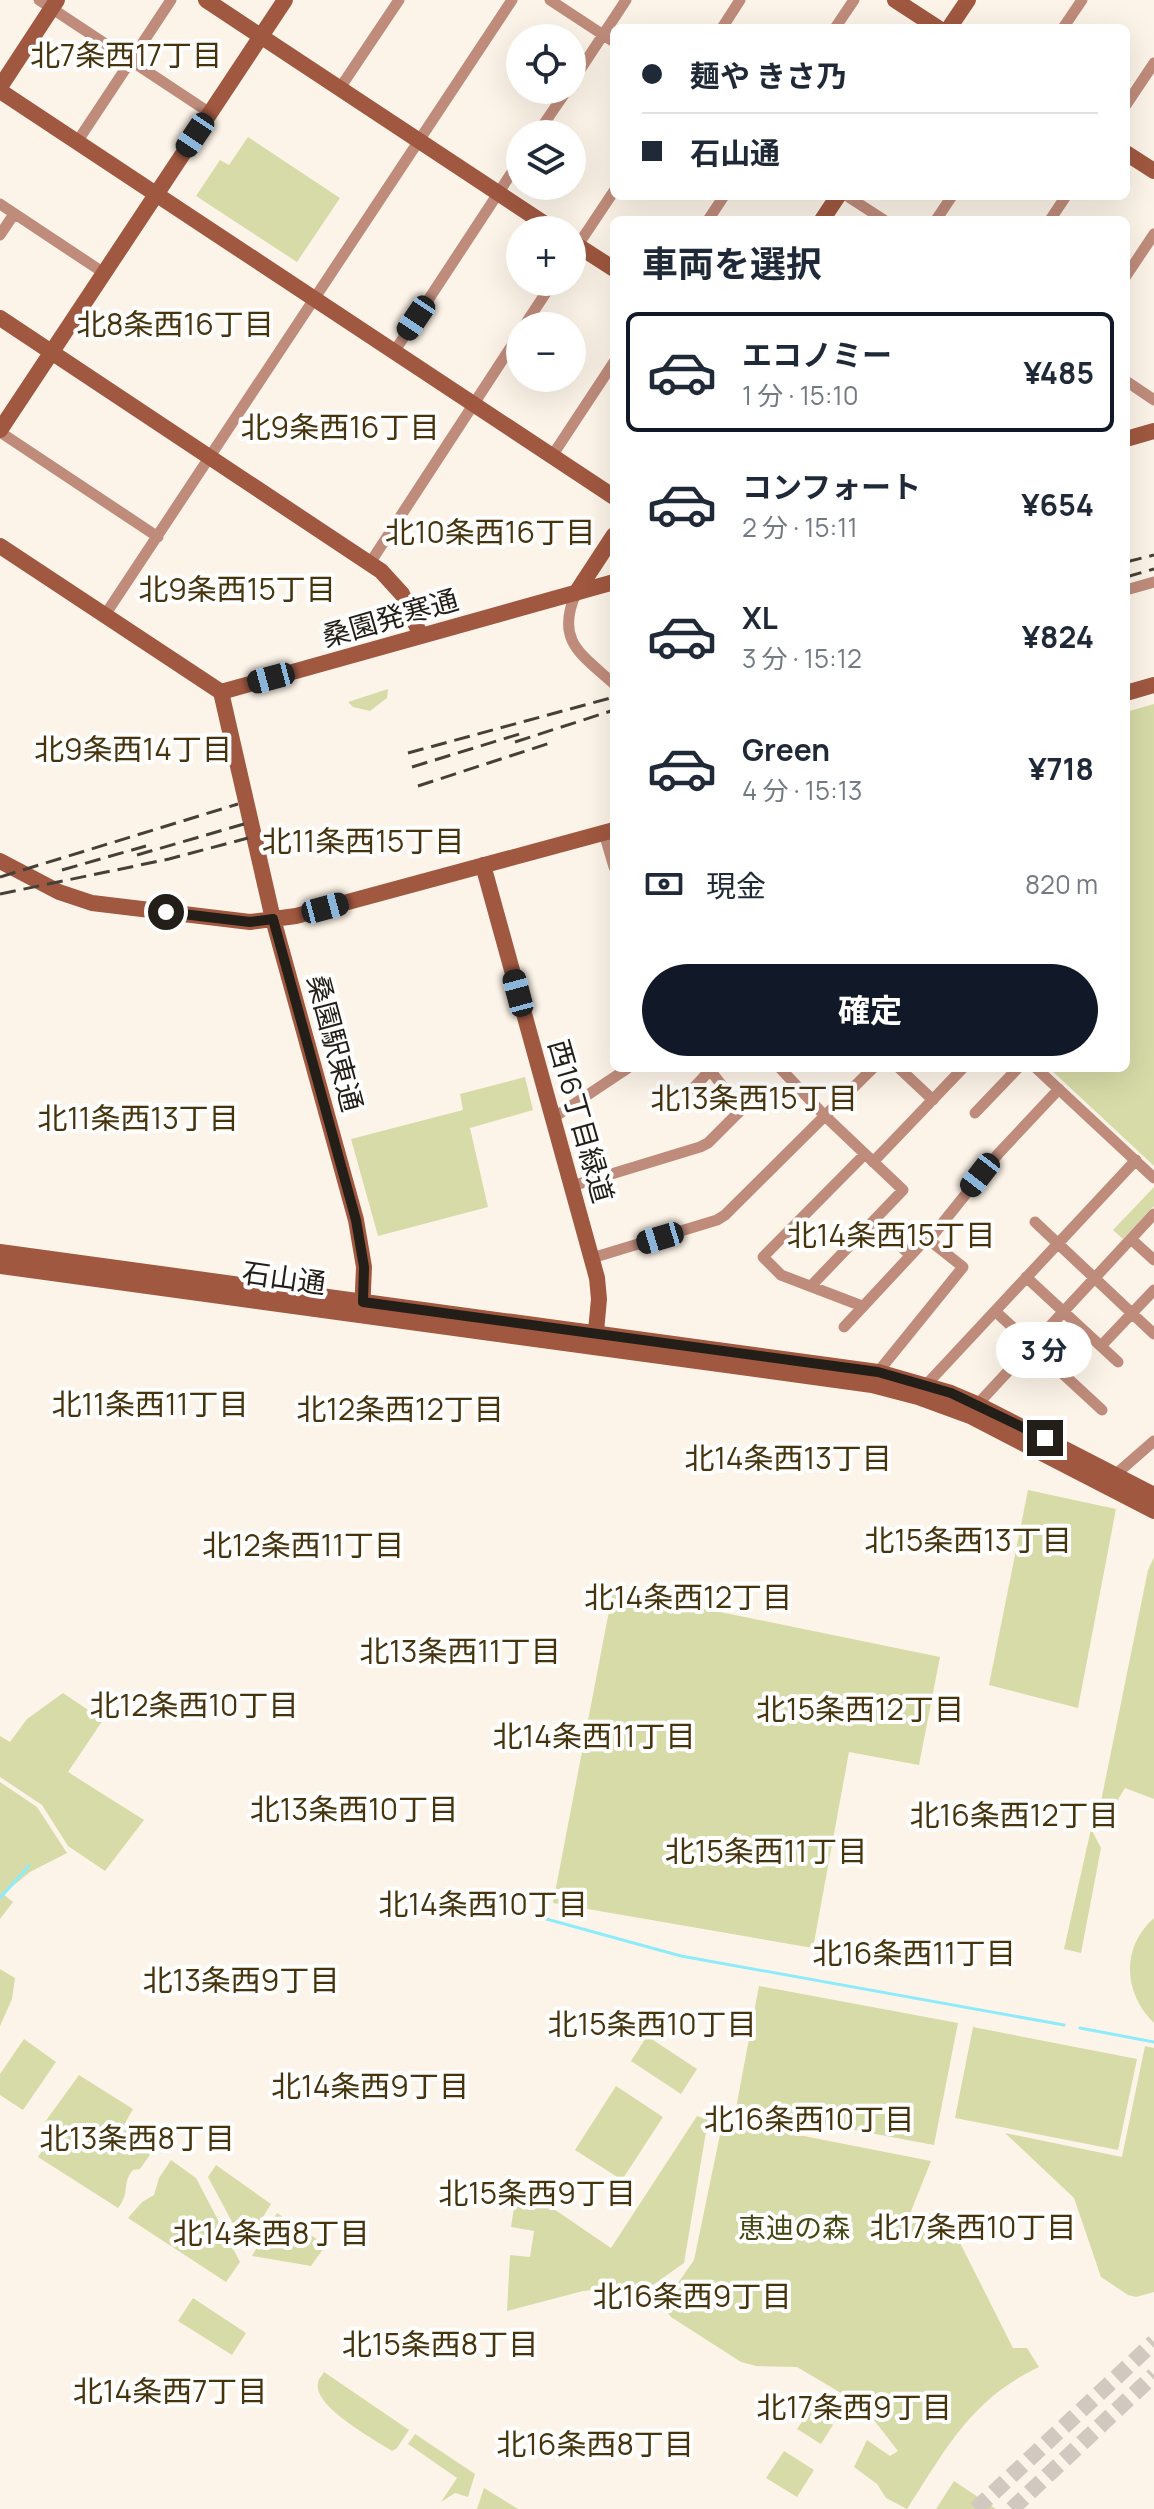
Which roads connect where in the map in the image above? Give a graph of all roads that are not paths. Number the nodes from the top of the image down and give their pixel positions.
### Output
1 (171, 0) edge
2 (206, 0) edge
3 (285, 0) edge
4 (399, 0) edge
5 (512, 0) edge
6 (550, 0) edge
7 (626, 0) edge
8 (740, 0) edge
9 (854, 0) edge
10 (895, 0) edge
11 (968, 0) edge
12 (1082, 0) edge
13 (49, 3) edge
14 (610, 24) edge
15 (610, 24) edge
16 (725, 24) edge
17 (838, 24) edge
18 (932, 24) edge
19 (952, 24) edge
20 (1066, 24) edge
21 (603, 35) junction
22 (261, 36) junction
23 (610, 39) edge
24 (131, 61) junction
25 (586, 61) edge
26 (1154, 63) edge
27 (340, 88) junction
28 (0, 89) edge
29 (1130, 99) edge
30 (210, 113) junction
31 (419, 141) junction
32 (77, 142) junction
33 (1130, 156) edge
34 (1154, 171) edge
35 (506, 181) edge
36 (498, 193) junction
37 (156, 194) junction
38 (610, 197) edge
39 (853, 200) edge
40 (0, 204) edge
41 (14, 214) junction
42 (533, 216) edge
43 (878, 216) edge
44 (586, 230) edge
45 (1154, 234) edge
46 (0, 235) edge
47 (586, 254) edge
48 (610, 267) edge
49 (1130, 270) edge
50 (104, 273) junction
51 (315, 299) junction
52 (0, 318) edge
53 (51, 352) junction
54 (394, 352) junction
55 (506, 354) edge
56 (610, 368) edge
57 (1130, 384) edge
58 (1154, 400) edge
59 (473, 404) junction
60 (0, 431) edge
61 (1154, 431) edge
62 (1130, 438) edge
63 (552, 456) junction
64 (210, 457) junction
65 (610, 494) edge
66 (158, 537) junction
67 (610, 541) edge
68 (0, 546) edge
69 (370, 563) junction
70 (1154, 582) edge
71 (610, 583) edge
72 (1130, 589) edge
73 (576, 593) junction
74 (105, 615) junction
75 (421, 636) junction
76 (610, 680) edge
77 (1154, 685) edge
78 (221, 692) junction
79 (1130, 692) edge
80 (609, 831) edge
81 (0, 861) edge
82 (483, 865) junction
83 (273, 919) junction
84 (622, 1072) edge
85 (708, 1072) edge
86 (713, 1072) edge
87 (784, 1072) edge
88 (869, 1072) edge
89 (903, 1072) edge
90 (959, 1072) edge
91 (1014, 1072) edge
92 (1040, 1072) edge
93 (1059, 1089) junction
94 (689, 1093) dead end
95 (933, 1100) junction
96 (975, 1113) dead end
97 (824, 1115) junction
98 (553, 1118) junction
99 (869, 1158) junction
100 (1136, 1160) junction
101 (1154, 1178) edge
102 (572, 1186) junction
103 (1154, 1214) edge
104 (875, 1221) junction
105 (1035, 1222) dead end
106 (1131, 1239) junction
107 (929, 1240) junction
108 (1058, 1244) junction
109 (0, 1252) edge
110 (910, 1255) junction
111 (592, 1258) junction
112 (1154, 1260) edge
113 (0, 1266) edge
114 (1026, 1277) junction
115 (1094, 1278) junction
116 (811, 1286) junction
117 (1154, 1290) edge
118 (862, 1306) junction
119 (362, 1308) junction
120 (995, 1311) junction
121 (1062, 1312) junction
122 (1132, 1314) junction
123 (844, 1327) dead end
124 (1154, 1334) edge
125 (595, 1341) junction
126 (1031, 1345) junction
127 (1101, 1346) junction
128 (1118, 1362) dead end
129 (878, 1372) junction
130 (926, 1385) junction
131 (973, 1410) junction
132 (1102, 1410) dead end
133 (1154, 1441) edge
134 (1115, 1475) junction
135 (1154, 1495) edge
136 (1154, 1511) edge

1 - 24 street
2 - 22 street
3 - 22 street
4 - 27 street
5 - 31 street
6 - 21 street
7 - 15 street
8 - 16 street
9 - 17 street
10 - 18 street
11 - 19 street
12 - 20 street
13 - 24 street
13 - 28 street
14 - 21 street
21 - 23 street
21 - 25 street
22 - 27 street
22 - 30 street
24 - 30 street
24 - 32 street
26 - 29 street
27 - 31 street
28 - 32 street
30 - 37 street
31 - 36 street
31 - 51 street
32 - 37 street
33 - 34 street
35 - 36 street
36 - 42 street
36 - 54 street
37 - 50 street
37 - 51 street
38 - 44 street
39 - 43 street
40 - 41 street
41 - 46 street
41 - 50 street
45 - 49 street
47 - 48 street
50 - 53 street
51 - 54 street
51 - 64 street
52 - 53 street
53 - 60 street
53 - 64 street
54 - 59 street
55 - 59 street
56 - 63 street
57 - 58 street
59 - 63 street
59 - 69 street
60 - 66 street
61 - 62 street
63 - 65 street
64 - 66 street
64 - 69 street
66 - 74 street
67 - 73 street
68 - 74 street
69 - 75 street
70 - 72 street
71 - 73 street, 桑園発寒通
73 - 75 street, 桑園発寒通
73 - 76 street
74 - 78 street
75 - 78 street, 桑園発寒通
77 - 79 street
78 - 83 street, 桑園駅東通
80 - 82 street
81 - 83 street
82 - 83 street
82 - 98 street, 西16丁目緑道
83 - 119 street, 桑園駅東通
84 - 98 street
85 - 94 street
86 - 102 street
87 - 97 street
88 - 97 street
89 - 95 street
90 - 95 street
91 - 96 street
92 - 93 street
93 - 100 street
93 - 107 street
95 - 99 street
97 - 99 street
97 - 111 street
98 - 102 street, 西16丁目緑道
99 - 104 street
99 - 116 street
100 - 101 street
100 - 108 street
102 - 111 street, 西16丁目緑道
103 - 106 street
104 - 110 street
104 - 116 street
105 - 108 street
106 - 112 street
106 - 115 street
107 - 110 street
107 - 129 street
108 - 114 street
108 - 115 street
109 - 119 street, 石山通
110 - 118 street
111 - 125 street, 西16丁目緑道
113 - 119 street, 石山通
114 - 120 street
114 - 121 street
115 - 121 street
115 - 122 street
116 - 118 street
117 - 122 street
118 - 123 street
119 - 125 street, 石山通
120 - 126 street
120 - 130 street
121 - 126 street
121 - 127 street
122 - 124 street
122 - 127 street
125 - 129 street, 石山通
125 - 131 street, 石山通
126 - 131 street
126 - 132 street
127 - 128 street
129 - 130 street, 石山通
130 - 131 street, 石山通
131 - 134 street, 石山通
131 - 136 street, 石山通
133 - 134 street
134 - 135 street, 石山通

